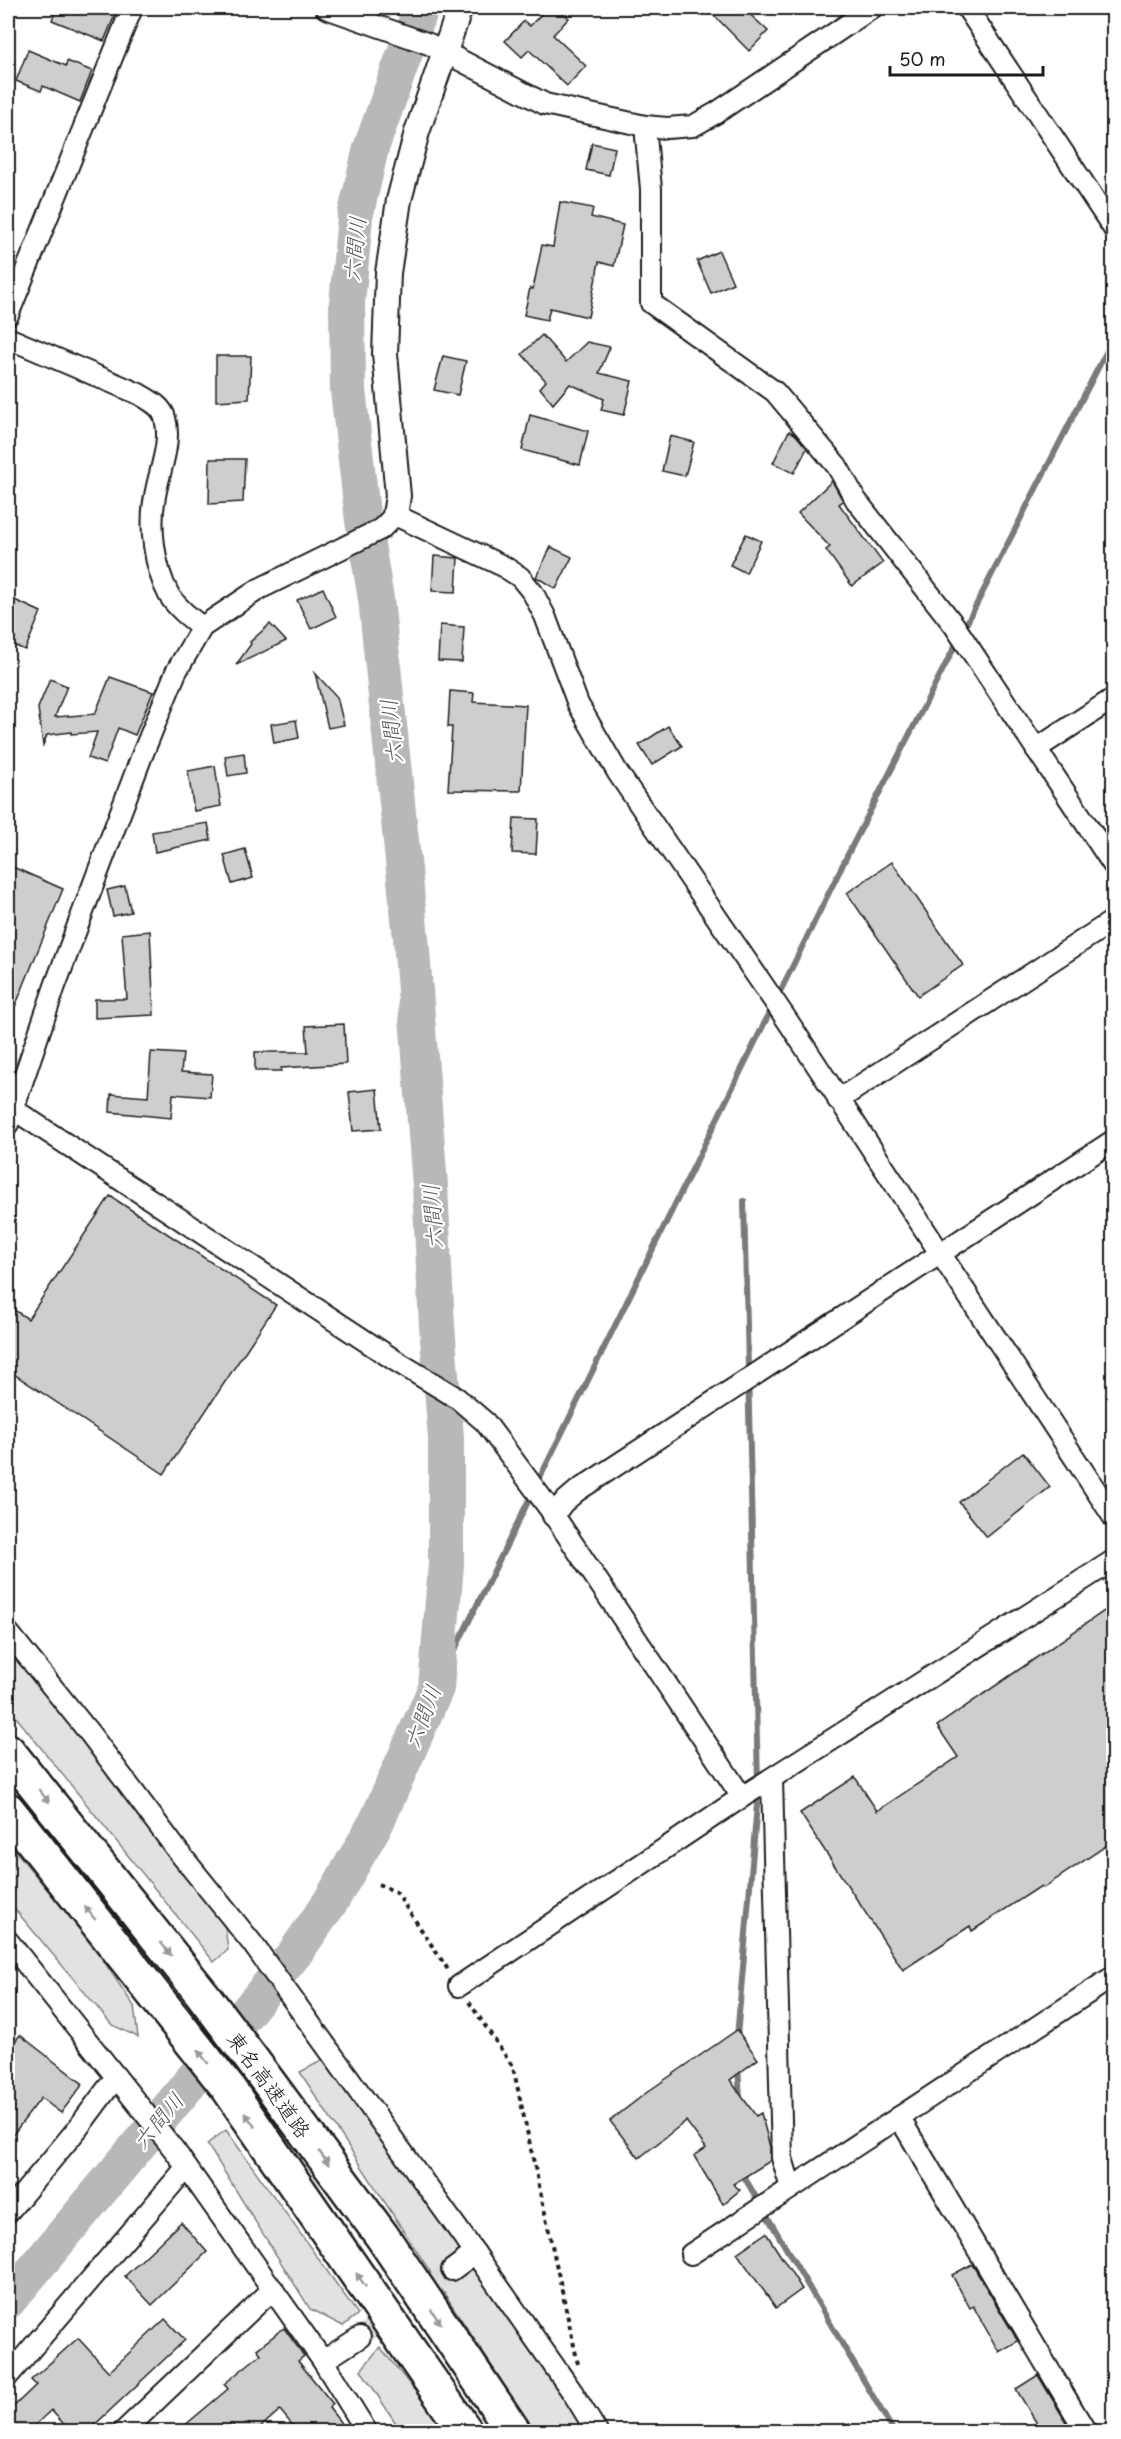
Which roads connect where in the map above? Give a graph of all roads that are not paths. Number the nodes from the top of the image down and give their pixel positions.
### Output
1 (132, 8) edge
2 (326, 8) edge
3 (460, 8) edge
4 (872, 8) edge
5 (967, 8) edge
6 (436, 48) junction
7 (645, 126) junction
8 (1113, 229) edge
9 (8, 315) edge
10 (8, 338) edge
11 (388, 522) junction
12 (202, 627) junction
13 (1113, 699) edge
14 (1035, 749) junction
15 (1113, 866) edge
16 (1113, 920) edge
17 (838, 1100) junction
18 (10, 1116) edge
19 (1113, 1140) edge
20 (942, 1254) junction
21 (551, 1512) junction
22 (1113, 1518) edge
23 (1113, 1560) edge
24 (8, 1632) edge
25 (8, 1750) edge
26 (772, 1779) junction
27 (742, 1797) junction
28 (8, 1810) edge
29 (8, 1941) edge
30 (1113, 1976) edge
31 (459, 1986) road end
32 (116, 2077) junction
33 (899, 2117) junction
34 (186, 2168) junction
35 (791, 2188) junction
36 (8, 2212) edge
37 (475, 2253) junction
38 (691, 2254) dead end
39 (452, 2270) tunnel mouth
40 (273, 2289) junction
41 (360, 2337) tunnel mouth
42 (323, 2361) junction
43 (8, 2376) edge
44 (123, 2432) edge
45 (367, 2432) edge
46 (466, 2432) edge
47 (514, 2432) edge
48 (597, 2432) edge
49 (1086, 2432) edge

1 - 9 street
2 - 6 street
3 - 6 street
4 - 7 street
5 - 8 street
6 - 7 street
6 - 11 street
7 - 14 street
10 - 12 street
11 - 12 street
11 - 17 street
12 - 18 street
13 - 14 street
14 - 15 street
16 - 17 street
17 - 20 street
18 - 21 street
19 - 20 street
20 - 21 street
20 - 22 street
21 - 27 street
23 - 26 street
24 - 37 street
25 -> 47 highway, 東名高速道路
26 - 27 street
26 - 35 street
27 - 31 street
46 -> 28 highway, 東名高速道路
29 - 32 street
30 - 33 street
32 - 34 street
32 - 36 street
33 - 35 street
33 - 49 street
34 - 40 street
34 - 43 street
35 - 38 street
37 - 39 street
37 - 48 street
40 - 42 street
40 - 44 street
41 - 42 street
42 - 45 street

